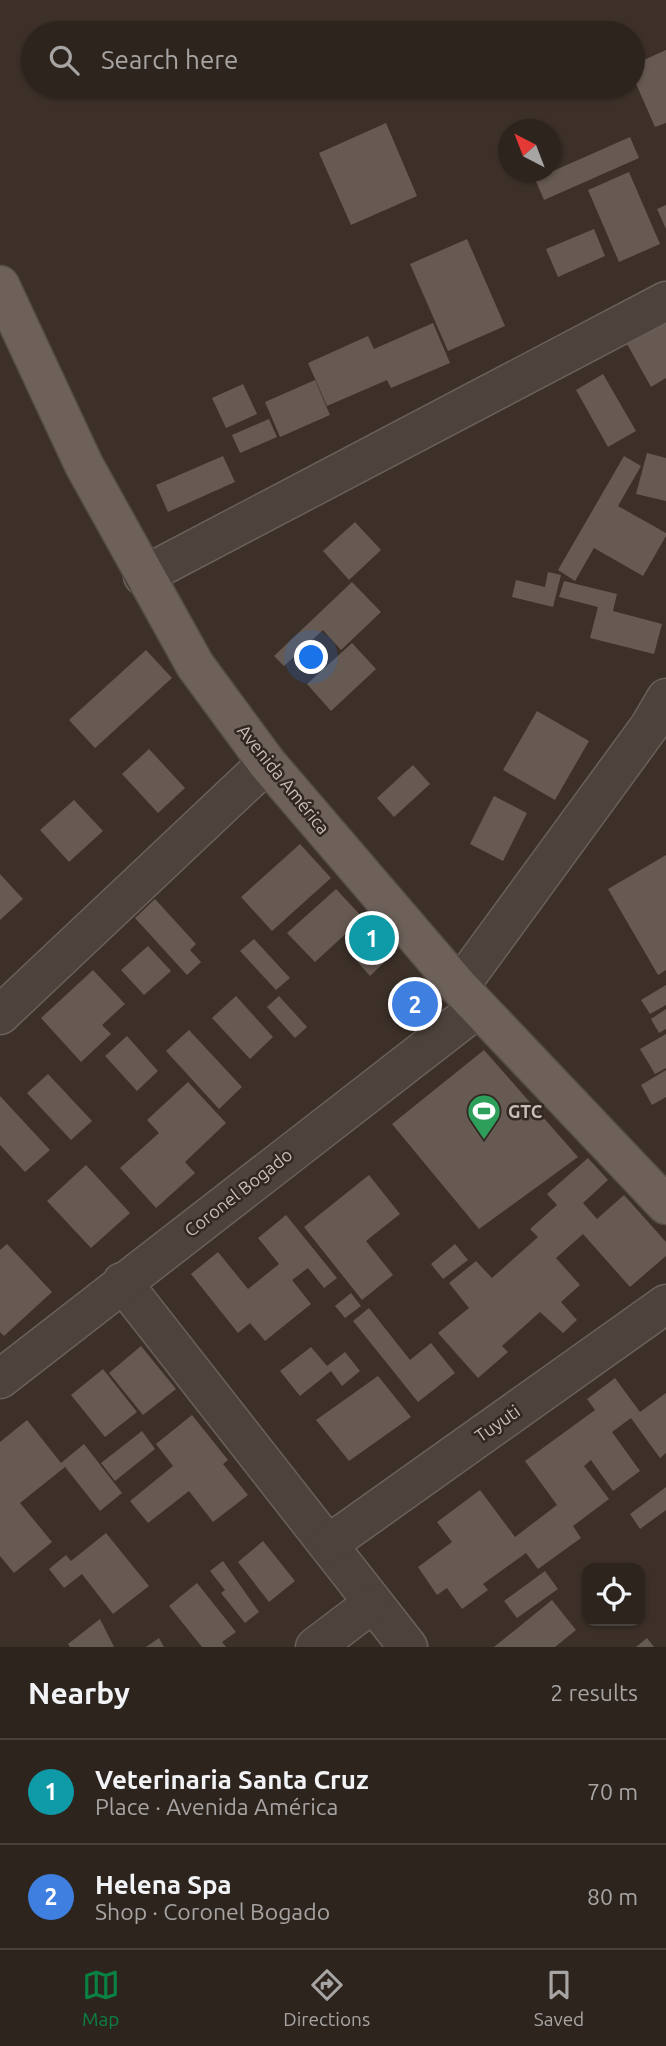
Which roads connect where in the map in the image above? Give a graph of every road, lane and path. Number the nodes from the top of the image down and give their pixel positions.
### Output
1 (0, 285) edge
2 (666, 301) edge
3 (143, 576) junction
4 (666, 698) edge
5 (267, 763) junction
6 (469, 997) junction
7 (0, 1015) edge
8 (666, 1205) edge
9 (122, 1282) junction
10 (666, 1304) edge
11 (0, 1379) edge
12 (330, 1543) junction
13 (373, 1603) junction
14 (315, 1647) edge
15 (408, 1647) edge

1 - 3 main road, Avenida América
2 - 3 street
3 - 5 main road, Avenida América
4 - 6 street, Coronel Bogado
5 - 6 main road, Avenida América
5 - 7 street
6 - 8 main road, Avenida América
6 - 9 street, Coronel Bogado
9 - 11 street, Coronel Bogado
9 - 12 street
10 - 12 street, Tuyuti
12 - 13 street
13 - 14 street
13 - 15 street

